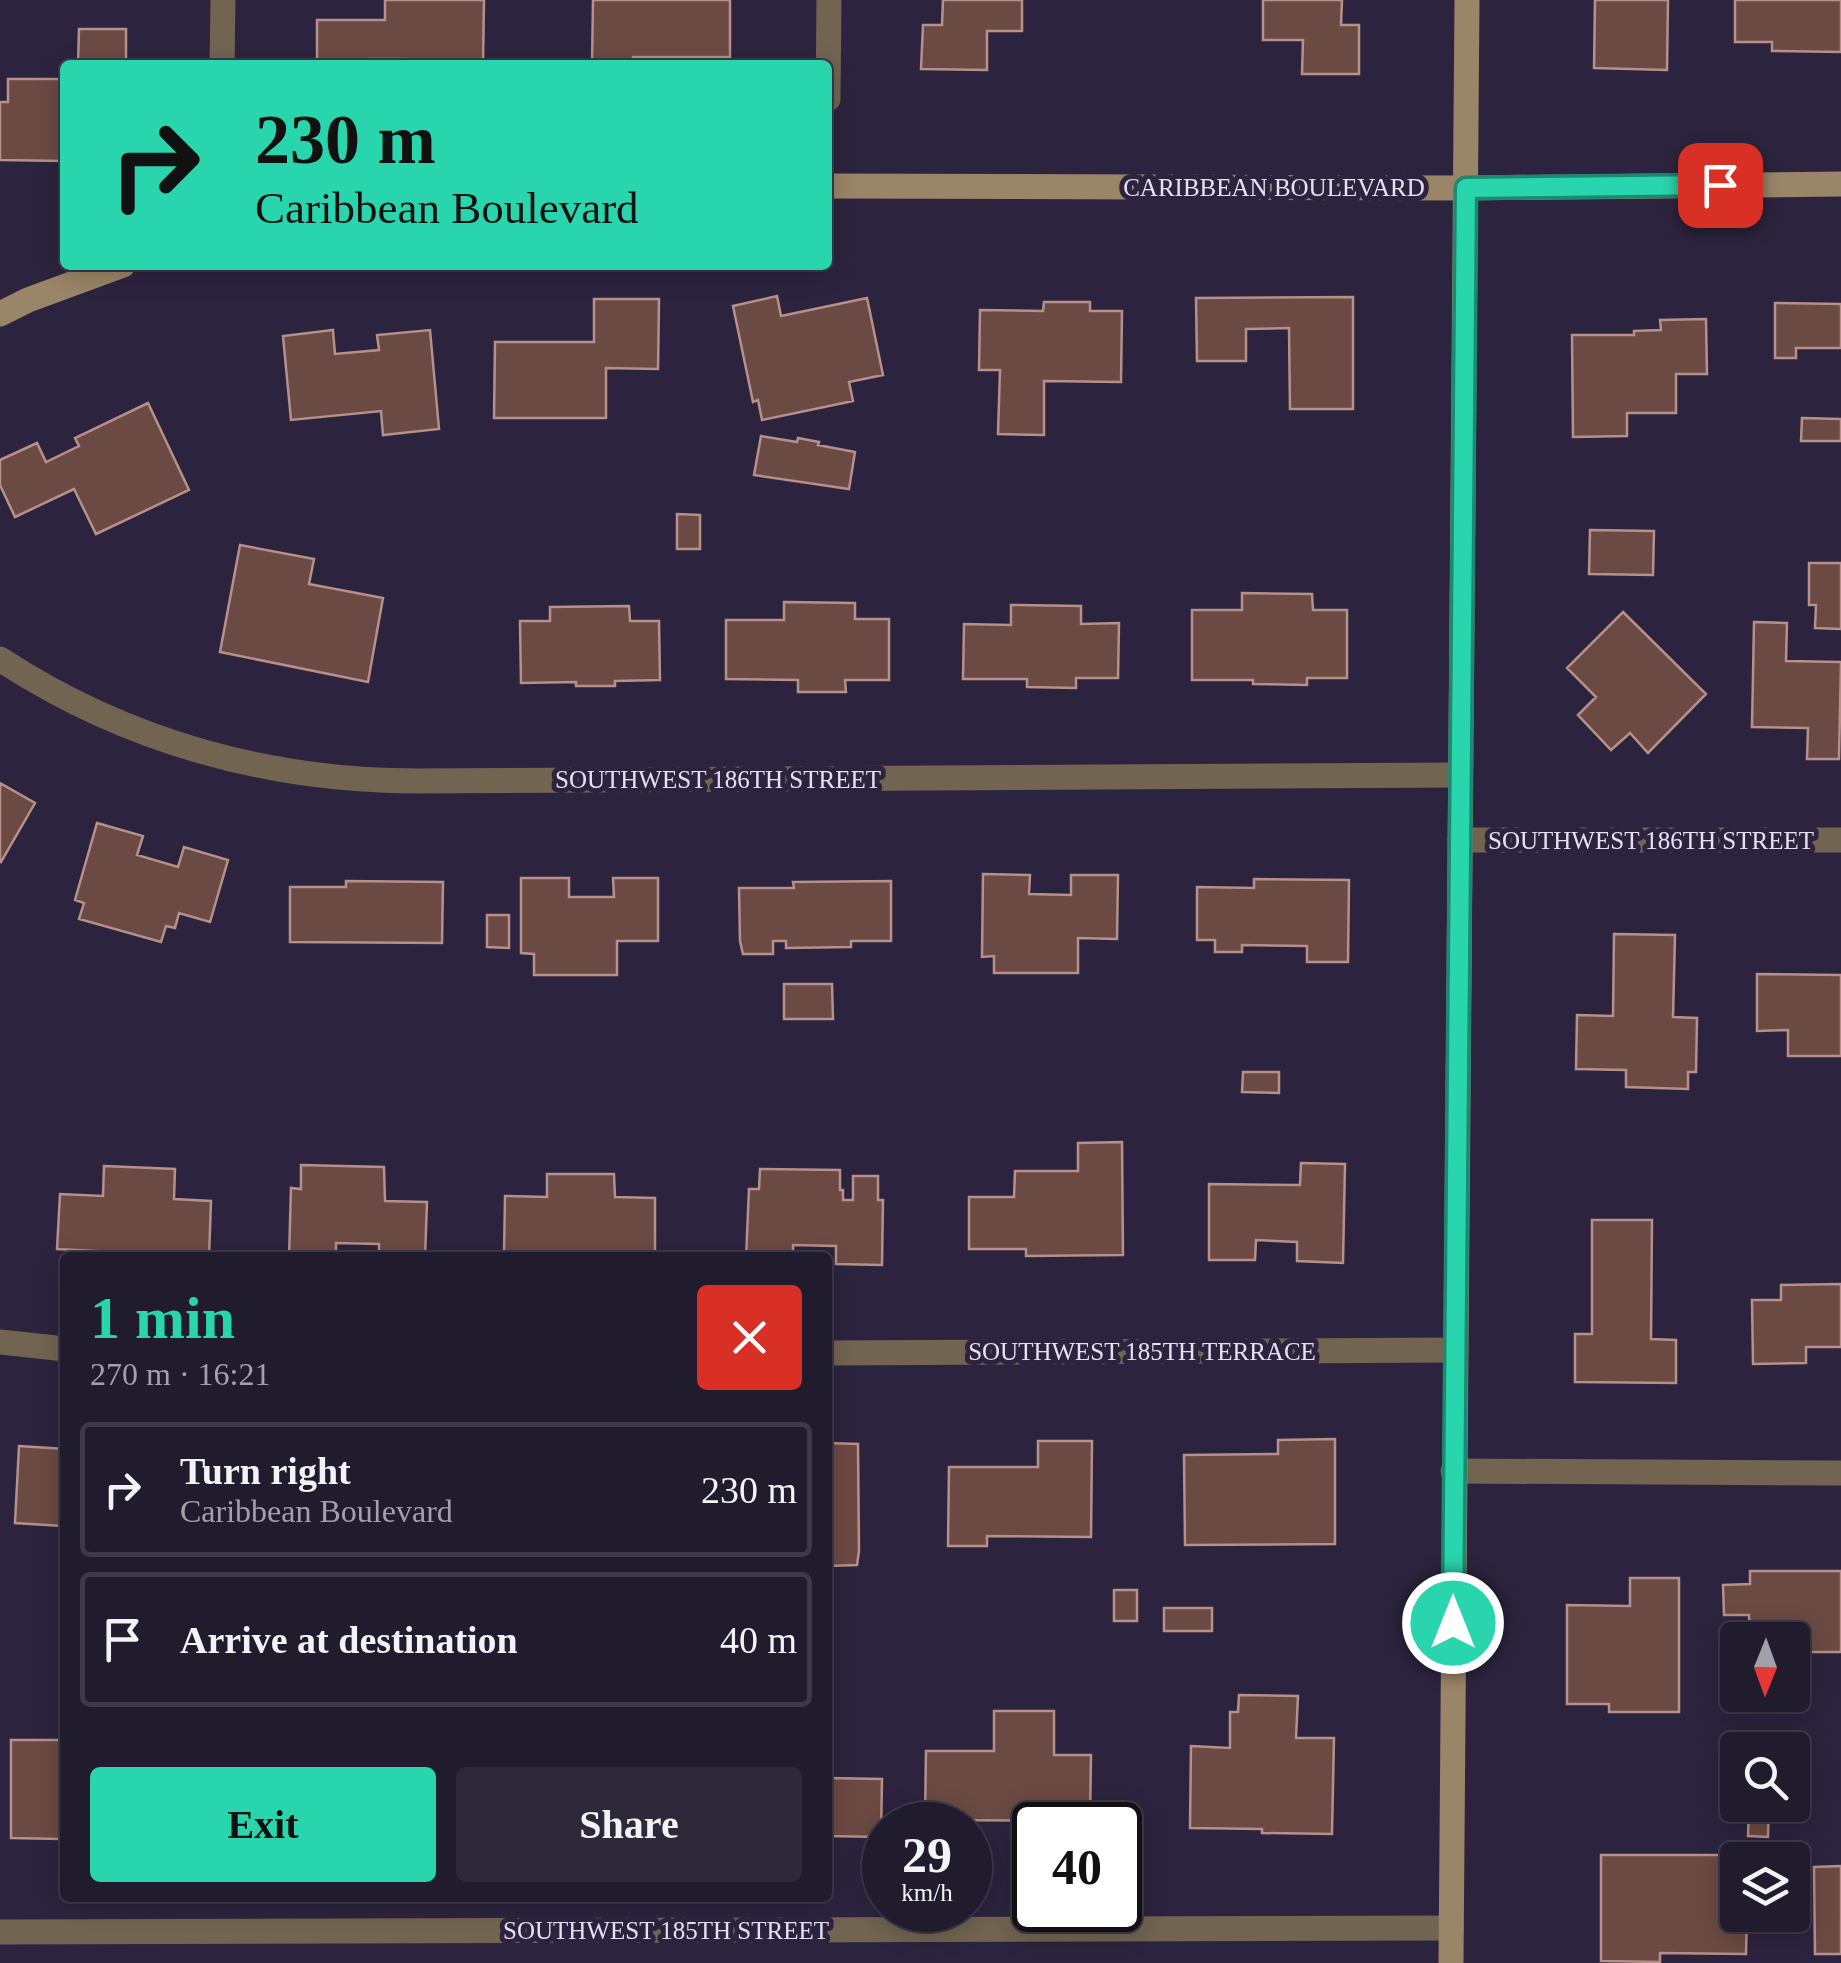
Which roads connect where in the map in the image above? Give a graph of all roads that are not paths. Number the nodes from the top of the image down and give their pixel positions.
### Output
1 (223, 0) edge
2 (828, 0) edge
3 (1467, 0) edge
4 (222, 60) edge
5 (828, 60) edge
6 (1841, 184) edge
7 (832, 186) edge
8 (1466, 188) junction
9 (109, 270) edge
10 (0, 314) edge
11 (0, 659) edge
12 (1460, 775) junction
13 (1460, 840) junction
14 (1841, 840) edge
15 (0, 1342) edge
16 (60, 1348) edge
17 (1456, 1350) junction
18 (832, 1353) edge
19 (1454, 1470) junction
20 (1841, 1474) edge
21 (1451, 1928) junction
22 (0, 1932) edge
23 (1451, 1963) edge

1 - 4 street
2 - 5 street
3 - 8 street
6 - 8 street, CARIBBEAN BOULEVARD
7 - 8 street, CARIBBEAN BOULEVARD
8 - 12 street
9 - 10 street
11 - 12 street, SOUTHWEST 186TH STREET
12 - 13 street
13 - 14 street, SOUTHWEST 186TH STREET
13 - 17 street
15 - 16 street
17 - 18 street, SOUTHWEST 185TH TERRACE
17 - 19 street
19 - 20 street
19 - 21 street
21 - 22 street, SOUTHWEST 185TH STREET
21 - 23 street

